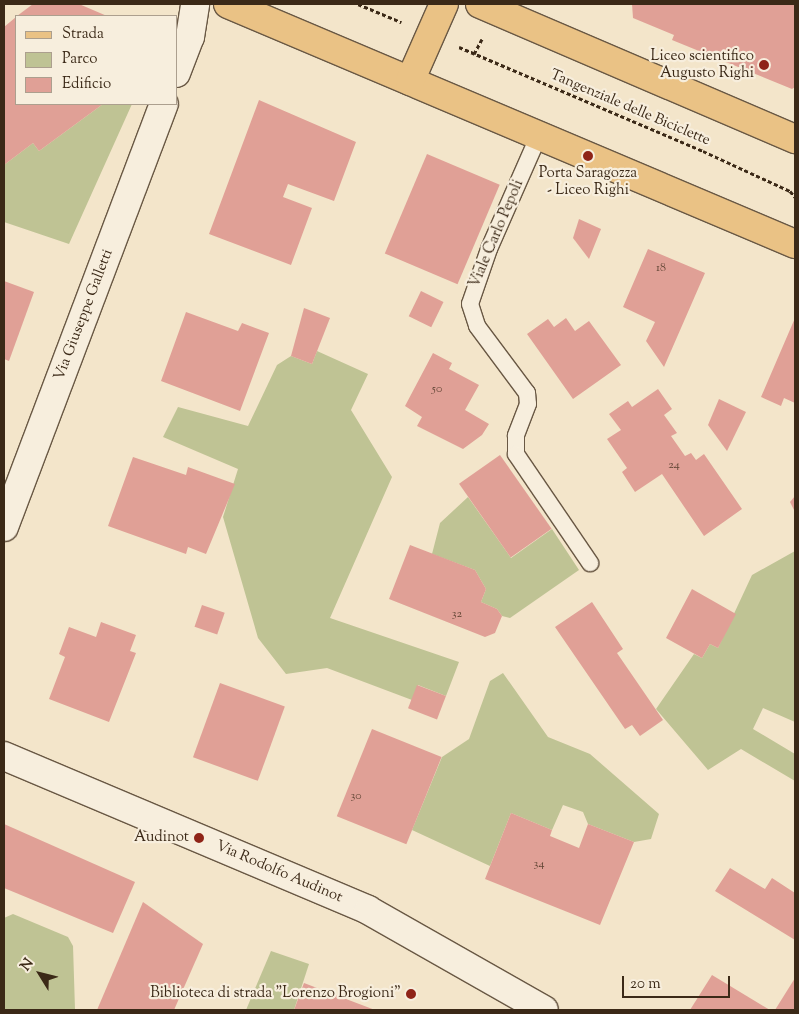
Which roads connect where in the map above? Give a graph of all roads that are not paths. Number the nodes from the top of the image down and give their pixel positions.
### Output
1 (195, 4) edge
2 (228, 4) edge
3 (444, 4) edge
4 (480, 4) edge
5 (178, 68) edge
6 (410, 81) junction
7 (164, 105) edge
8 (539, 135) junction
9 (795, 139) edge
10 (795, 244) edge
11 (4, 527) edge
12 (590, 563) dead end
13 (4, 756) edge
14 (544, 1010) edge

1 - 5 street
2 - 6 main road
3 - 6 main road
4 - 9 main road
6 - 8 main road
7 - 11 street, Via Giuseppe Galletti
8 - 10 main road
8 - 12 lane, Viale Carlo Pepoli
13 - 14 street, Via Rodolfo Audinot

